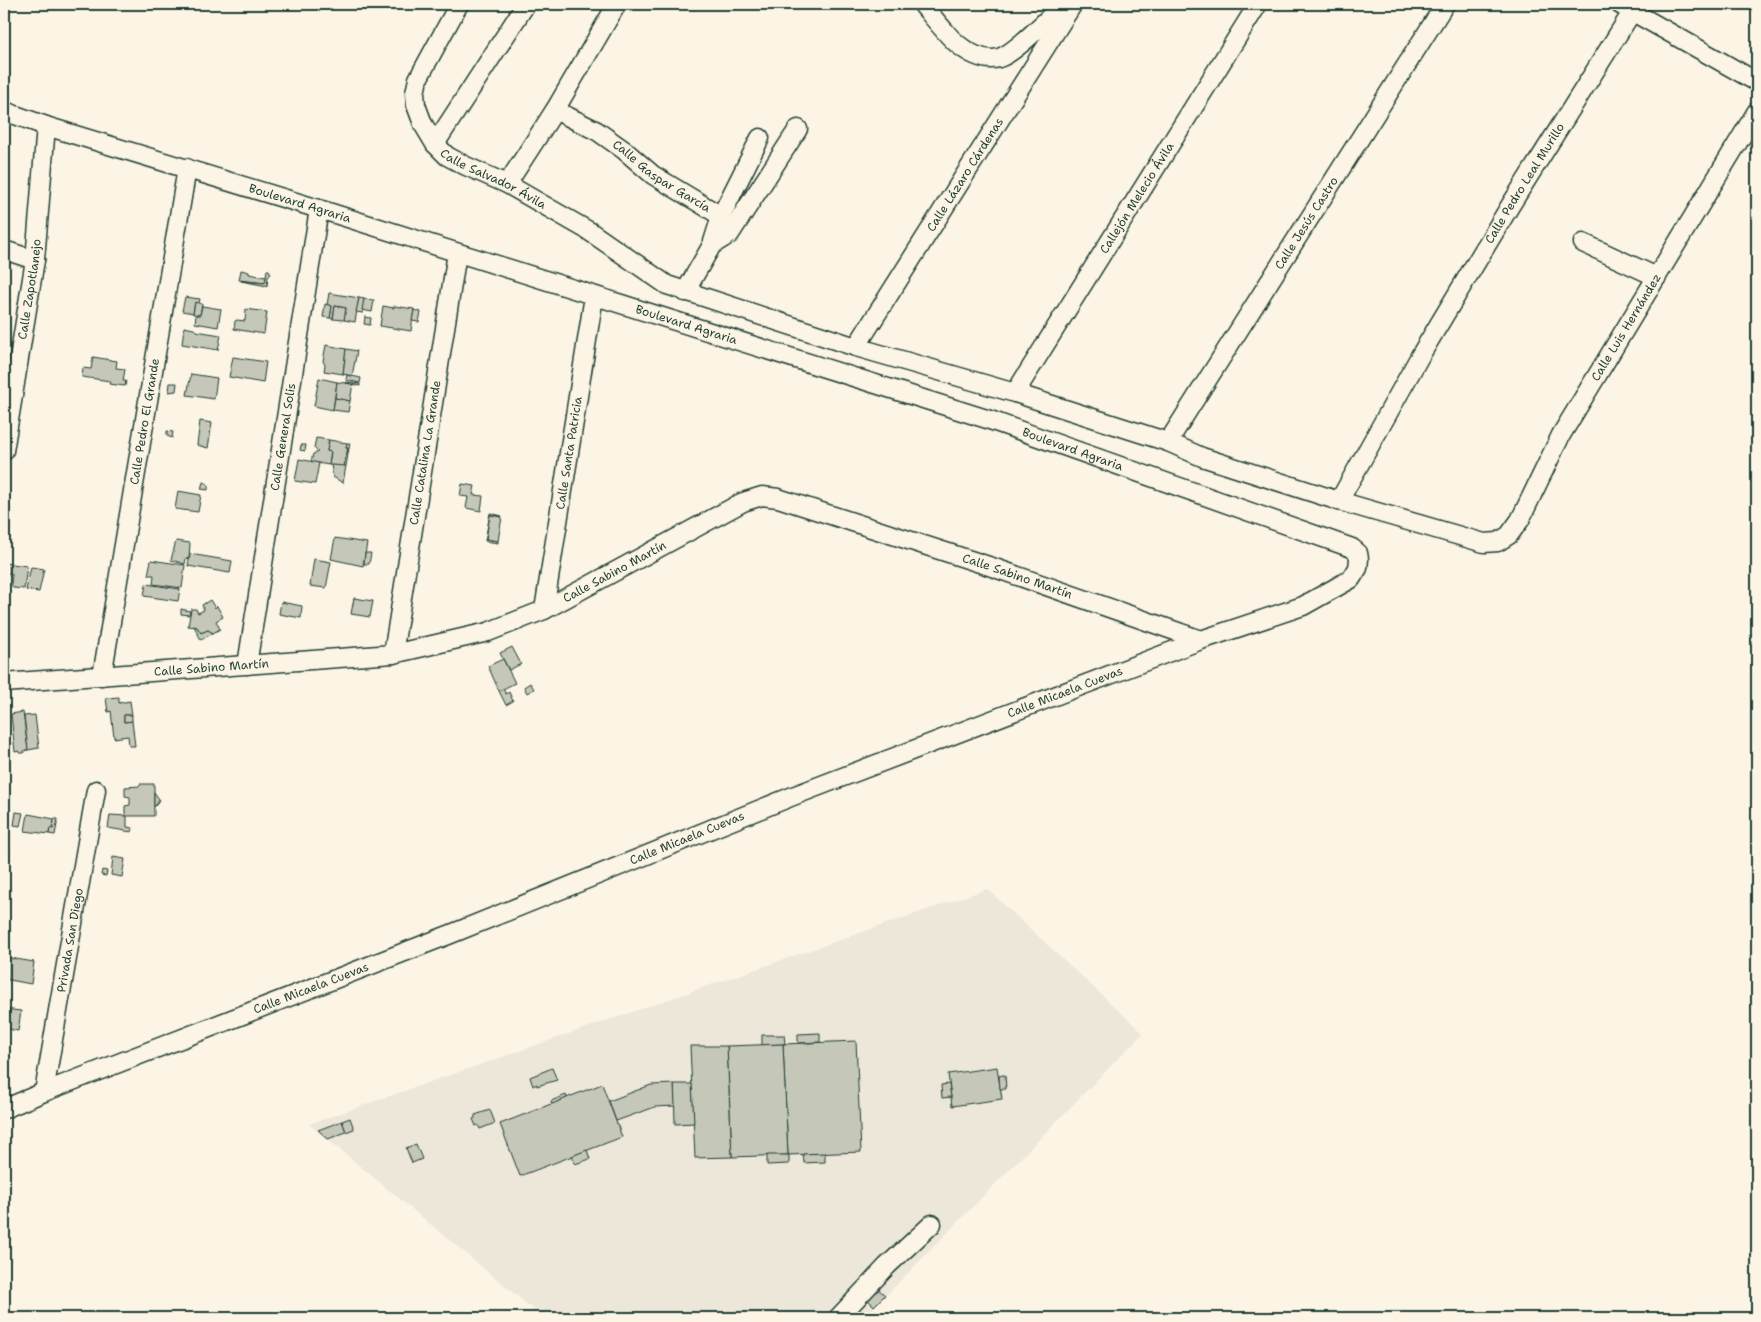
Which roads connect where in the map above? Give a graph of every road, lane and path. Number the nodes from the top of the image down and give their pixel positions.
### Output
1 (459, 4) edge
2 (526, 4) edge
3 (617, 4) edge
4 (922, 4) edge
5 (1064, 4) edge
6 (1073, 4) edge
7 (1258, 4) edge
8 (1445, 4) edge
9 (1625, 8) edge
10 (1757, 82) edge
11 (555, 110) junction
12 (4, 111) edge
13 (1757, 111) edge
14 (46, 126) junction
15 (798, 129) dead end
16 (760, 138) dead end
17 (435, 144) junction
18 (187, 168) junction
19 (508, 184) junction
20 (319, 208) junction
21 (721, 216) junction
22 (1583, 243) dead end
23 (712, 244) junction
24 (4, 250) edge
25 (457, 252) junction
26 (35, 260) junction
27 (1657, 276) junction
28 (685, 292) junction
29 (594, 296) junction
30 (856, 347) junction
31 (1015, 393) junction
32 (8, 398) edge
33 (1168, 442) junction
34 (4, 450) edge
35 (1339, 501) junction
36 (1359, 559) joint
37 (544, 610) junction
38 (1201, 640) junction
39 (393, 654) junction
40 (247, 665) junction
41 (102, 676) junction
42 (4, 683) edge
43 (96, 790) dead end
44 (44, 1092) junction
45 (4, 1109) edge
46 (932, 1224) dead end
47 (838, 1318) edge

1 - 17 street, Calle Salvador Ávila
2 - 17 street
3 - 11 street
4 - 5 street
6 - 30 street, Calle Lázaro Cárdenas
7 - 31 street, Callejón Melecio Ávila
8 - 33 street, Calle Jesús Castro
9 - 10 street
9 - 35 street, Calle Pedro Leal Murillo
11 - 19 street
11 - 21 street, Calle Gaspar García
12 - 14 street, Boulevard Agraria
13 - 27 street, Calle Luis Hernández
14 - 18 street, Boulevard Agraria
14 - 26 street, Calle Zapotlanejo
15 - 23 street
16 - 21 street
17 - 19 street, Calle Salvador Ávila
18 - 20 street, Boulevard Agraria
18 - 41 street, Calle Pedro El Grande
19 - 28 street, Calle Salvador Ávila
20 - 25 street, Boulevard Agraria
20 - 40 street, Calle General Solis
21 - 23 street, Calle Gaspar García
22 - 27 street
23 - 28 street, Calle Gaspar García
24 - 26 street
25 - 29 street, Boulevard Agraria
25 - 39 street, Calle Catalina La Grande
26 - 32 street, Calle Zapotlanejo
27 - 35 street, Calle Luis Hernández
28 - 30 street, Calle Salvador Ávila
29 - 36 street, Boulevard Agraria
29 - 37 street, Calle Santa Patricia
30 - 31 street, Calle Salvador Ávila
31 - 33 street, Calle Salvador Ávila
32 - 34 street, Calle Zapotlanejo
33 - 35 street
36 - 38 street, Calle Micaela Cuevas
37 - 38 street, Calle Sabino Martín
37 - 39 street, Calle Sabino Martín
38 - 44 street, Calle Micaela Cuevas
39 - 40 street, Calle Sabino Martín
40 - 41 street, Calle Sabino Martín
41 - 42 street, Calle Sabino Martín
43 - 44 street, Privada San Diego
44 - 45 street, Calle Micaela Cuevas
46 - 47 street

